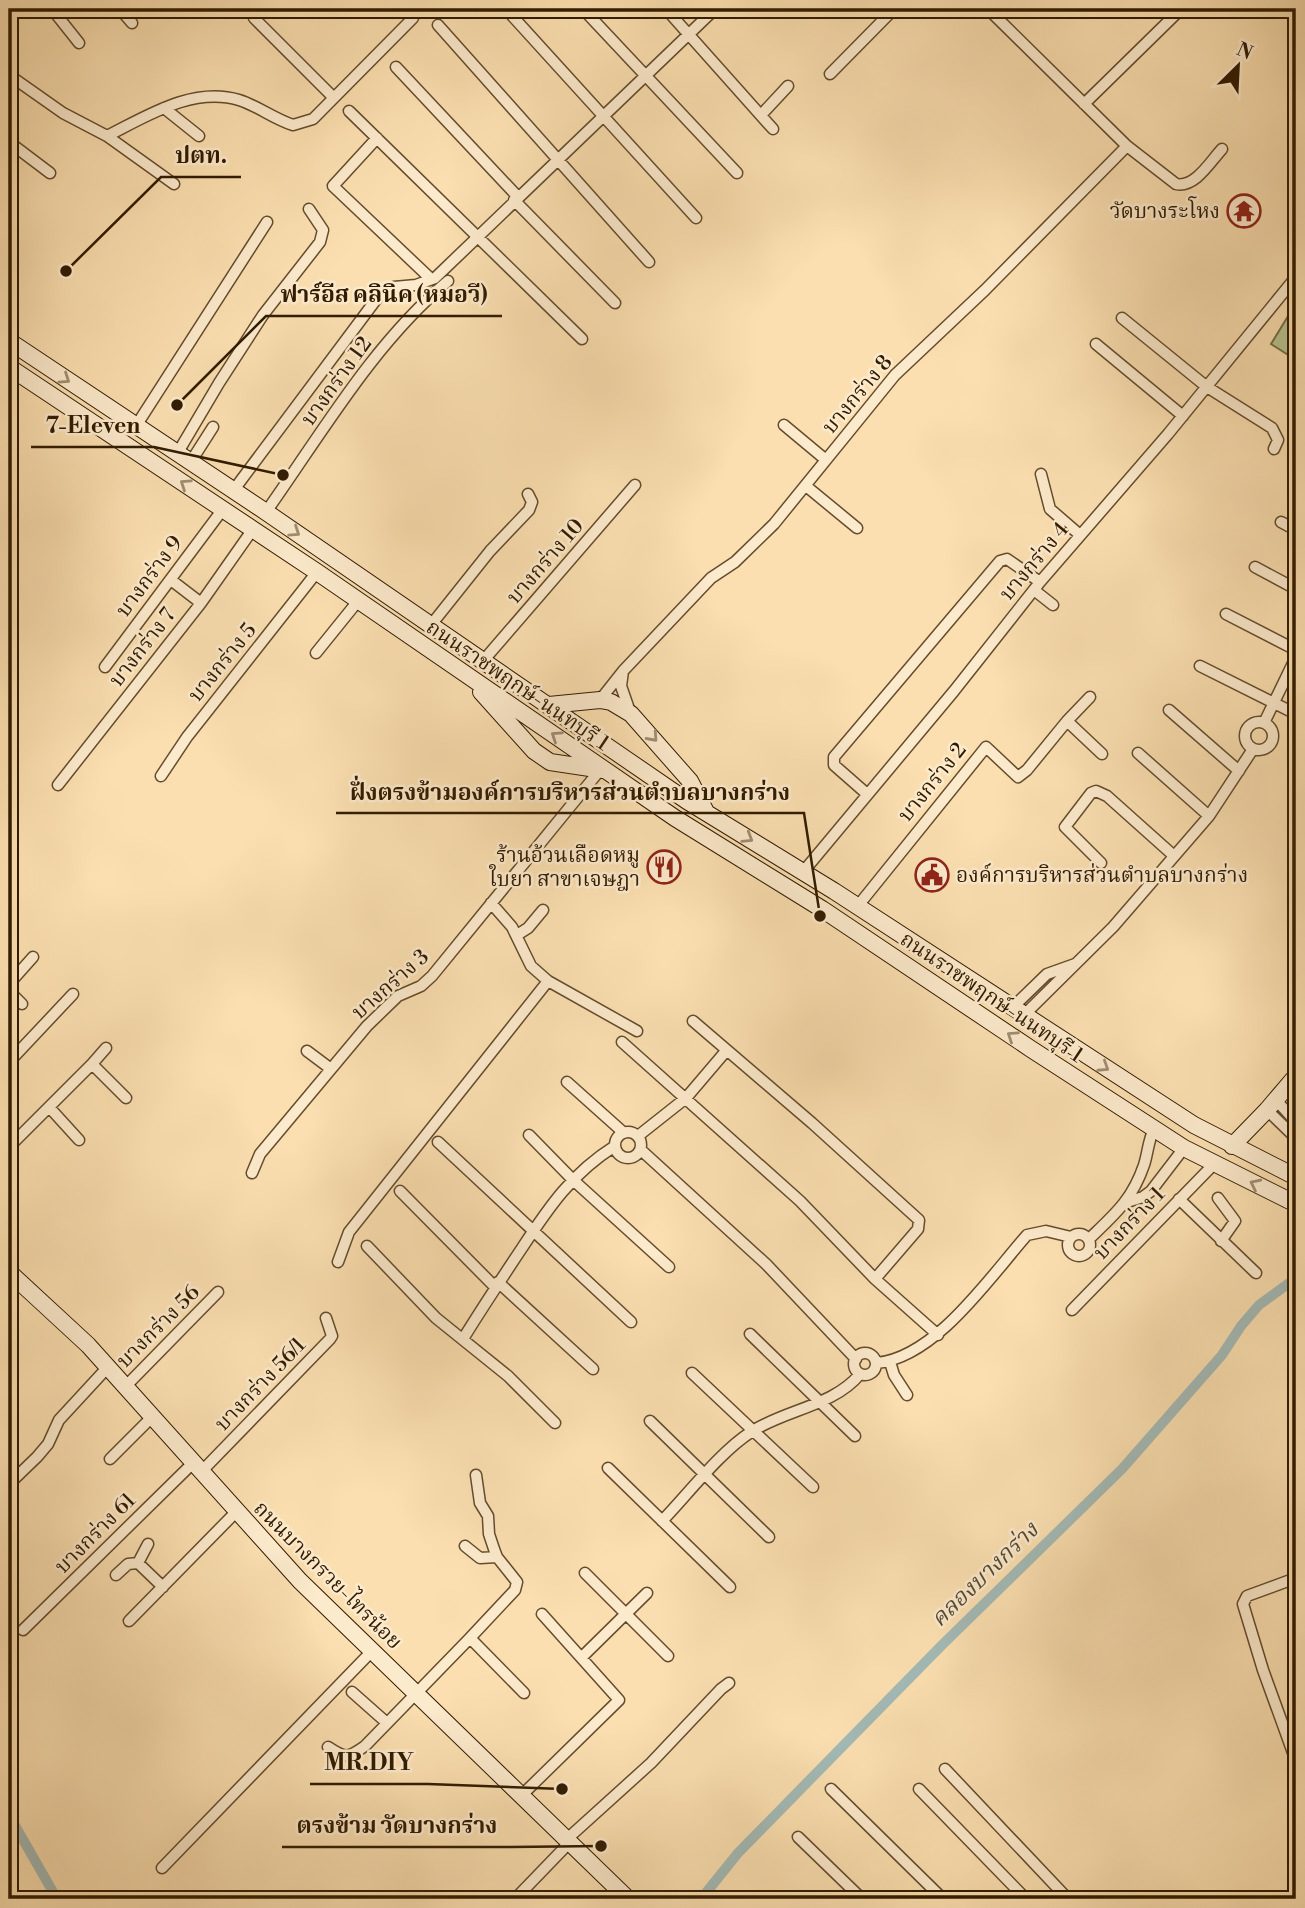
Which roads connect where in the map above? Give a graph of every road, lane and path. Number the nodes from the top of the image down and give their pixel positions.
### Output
1 (52, 9) edge
2 (120, 9) edge
3 (506, 9) edge
4 (583, 9) edge
5 (666, 9) edge
6 (715, 9) edge
7 (894, 9) edge
8 (989, 9) edge
9 (1181, 9) edge
10 (254, 18) dead end
11 (413, 18) dead end
12 (132, 23) dead end
13 (438, 26) dead end
14 (688, 34) junction
15 (79, 43) dead end
16 (396, 66) dead end
17 (830, 74) dead end
18 (9, 75) edge
19 (645, 75) junction
20 (788, 86) dead end
21 (333, 97) junction
22 (1084, 104) junction
23 (164, 108) junction
24 (349, 111) dead end
25 (761, 115) junction
26 (603, 116) junction
27 (773, 129) dead end
28 (107, 135) junction
29 (199, 136) dead end
30 (377, 138) junction
31 (9, 142) edge
32 (1127, 146) junction
33 (1222, 149) dead end
34 (557, 159) junction
35 (50, 173) dead end
36 (737, 173) dead end
37 (174, 184) dead end
38 (516, 198) junction
39 (310, 209) dead end
40 (696, 218) dead end
41 (267, 222) dead end
42 (478, 236) junction
43 (649, 262) dead end
44 (1296, 277) edge
45 (431, 279) junction
46 (448, 281) dead end
47 (615, 303) dead end
48 (1122, 318) dead end
49 (582, 339) dead end
50 (9, 341) edge
51 (1096, 344) dead end
52 (9, 367) edge
53 (1207, 387) junction
54 (1183, 416) junction
55 (784, 425) dead end
56 (136, 426) junction
57 (213, 427) dead end
58 (1274, 449) dead end
59 (183, 459) junction
60 (827, 460) junction
61 (1041, 474) dead end
62 (635, 485) dead end
63 (806, 486) junction
64 (233, 491) junction
65 (528, 494) dead end
66 (223, 509) junction
67 (266, 512) junction
68 (1281, 522) dead end
69 (857, 528) dead end
70 (253, 530) junction
71 (1296, 530) edge
72 (1080, 535) junction
73 (1255, 567) dead end
74 (317, 572) junction
75 (171, 580) junction
76 (1037, 586) junction
77 (1296, 589) edge
78 (358, 601) junction
79 (201, 603) junction
80 (1053, 605) dead end
81 (1226, 614) dead end
82 (431, 625) junction
83 (1296, 650) edge
84 (316, 653) dead end
85 (1296, 657) edge
86 (483, 661) junction
87 (1200, 666) dead end
88 (105, 667) dead end
89 (460, 670) junction
90 (623, 671) junction
91 (1090, 696) dead end
92 (600, 700) junction
93 (1274, 703) junction
94 (549, 705) junction
95 (1170, 710) dead end
96 (631, 714) junction
97 (1296, 714) edge
98 (1067, 721) junction
99 (1264, 723) junction
100 (1253, 749) junction
101 (1138, 753) dead end
102 (1102, 754) dead end
103 (577, 768) junction
104 (603, 770) junction
105 (1239, 771) junction
106 (160, 776) dead end
107 (58, 785) dead end
108 (582, 792) junction
109 (867, 794) junction
110 (706, 813) junction
111 (1209, 816) junction
112 (1173, 855) junction
113 (1101, 863) dead end
114 (803, 872) junction
115 (491, 903) junction
116 (857, 907) junction
117 (543, 910) dead end
118 (517, 935) junction
119 (33, 957) dead end
120 (548, 981) junction
121 (9, 984) edge
122 (9, 991) edge
123 (73, 994) dead end
124 (22, 1004) dead end
125 (1019, 1011) junction
126 (693, 1021) dead end
127 (637, 1031) dead end
128 (622, 1042) dead end
129 (106, 1048) dead end
130 (307, 1051) dead end
131 (726, 1051) junction
132 (9, 1062) edge
133 (92, 1064) junction
134 (331, 1069) junction
135 (1296, 1076) edge
136 (567, 1082) dead end
137 (126, 1098) dead end
138 (686, 1098) junction
139 (1272, 1105) junction
140 (49, 1107) junction
141 (1296, 1122) edge
142 (1154, 1129) junction
143 (624, 1133) junction
144 (529, 1135) dead end
145 (638, 1136) junction
146 (1296, 1138) edge
147 (79, 1140) dead end
148 (438, 1142) dead end
149 (615, 1146) junction
150 (1232, 1146) junction
151 (9, 1147) edge
152 (1184, 1147) junction
153 (641, 1150) junction
154 (1146, 1158) junction
155 (1214, 1164) junction
156 (1168, 1167) junction
157 (252, 1173) dead end
158 (1296, 1177) edge
159 (572, 1179) junction
160 (400, 1191) dead end
161 (1218, 1198) dead end
162 (1179, 1199) junction
163 (1127, 1202) junction
164 (1296, 1204) edge
165 (534, 1229) junction
166 (1070, 1237) junction
167 (1089, 1238) junction
168 (1221, 1241) junction
169 (367, 1246) dead end
170 (338, 1262) dead end
171 (670, 1267) dead end
172 (9, 1272) edge
173 (1256, 1273) dead end
174 (875, 1279) junction
175 (497, 1284) junction
176 (218, 1293) dead end
177 (1072, 1310) dead end
178 (326, 1318) dead end
179 (631, 1322) dead end
180 (750, 1334) dead end
181 (938, 1335) junction
182 (463, 1339) junction
183 (856, 1359) junction
184 (890, 1362) junction
185 (877, 1363) junction
186 (107, 1368) junction
187 (593, 1369) dead end
188 (692, 1373) dead end
189 (860, 1374) junction
190 (125, 1387) junction
191 (907, 1395) dead end
192 (821, 1401) junction
193 (152, 1417) junction
194 (650, 1421) dead end
195 (555, 1423) dead end
196 (752, 1431) junction
197 (855, 1436) dead end
198 (110, 1458) dead end
199 (197, 1468) junction
200 (608, 1468) dead end
201 (476, 1475) dead end
202 (705, 1476) junction
203 (9, 1484) edge
204 (813, 1487) dead end
205 (236, 1512) junction
206 (662, 1521) junction
207 (769, 1537) dead end
208 (148, 1544) dead end
209 (465, 1546) dead end
210 (497, 1557) junction
211 (138, 1563) junction
212 (585, 1573) dead end
213 (116, 1575) dead end
214 (1296, 1578) edge
215 (163, 1587) junction
216 (730, 1587) dead end
217 (647, 1593) dead end
218 (542, 1614) dead end
219 (625, 1615) junction
220 (129, 1621) dead end
221 (23, 1630) dead end
222 (470, 1638) junction
223 (372, 1651) junction
224 (668, 1656) dead end
225 (582, 1657) junction
226 (729, 1683) dead end
227 (352, 1692) dead end
228 (416, 1693) junction
229 (524, 1693) dead end
230 (387, 1723) junction
231 (328, 1747) dead end
232 (1296, 1761) edge
233 (945, 1769) dead end
234 (831, 1789) dead end
235 (919, 1789) dead end
236 (522, 1794) junction
237 (798, 1837) dead end
238 (568, 1840) junction
239 (162, 1868) dead end
240 (516, 1899) edge
241 (628, 1899) edge
242 (862, 1899) edge
243 (943, 1899) edge
244 (1026, 1899) edge
245 (1068, 1899) edge

1 - 15 street
2 - 12 street
3 - 26 street
4 - 19 street
5 - 14 street
6 - 14 street
7 - 17 street
8 - 22 street
9 - 22 street
10 - 21 street
11 - 21 street
13 - 34 street
14 - 19 street
14 - 25 street
16 - 38 street
18 - 28 street
19 - 26 street
19 - 36 street
20 - 25 street
21 - 23 street
22 - 32 street
23 - 28 street
23 - 29 street
24 - 30 street
25 - 27 street
26 - 34 street
26 - 40 street
28 - 37 street
30 - 42 street
30 - 45 street
31 - 35 street
32 - 33 street
32 - 60 street, บางกร่าง 8
34 - 38 street
34 - 43 street
38 - 42 street
38 - 47 street
39 - 59 street
41 - 56 street
42 - 45 street
42 - 49 street
44 - 53 street, บางกร่าง 4
45 - 64 street
46 - 67 street, บางกร่าง 12
48 - 53 street
50 -> 56 main road, ถนนราชพฤกษ์-นนทบุรี 1
51 - 54 street
66 -> 52 main road, ถนนราชพฤกษ์-นนทบุรี 1
53 - 54 street, บางกร่าง 4
53 - 58 street
54 - 72 street, บางกร่าง 4
55 - 60 street
56 - 59 main road, ถนนราชพฤกษ์-นนทบุรี 1
57 - 59 street
59 - 64 main road, ถนนราชพฤกษ์-นนทบุรี 1
60 - 63 street, บางกร่าง 8
61 - 72 street
62 - 86 street, บางกร่าง 10
63 - 69 street
63 - 90 street, บางกร่าง 8
64 - 67 main road, ถนนราชพฤกษ์-นนทบุรี 1
65 - 82 street
66 - 70 main road, ถนนราชพฤกษ์-นนทบุรี 1
66 - 75 street, บางกร่าง 9
67 -> 82 main road, ถนนราชพฤกษ์-นนทบุรี 1
68 - 71 street
70 - 74 main road, ถนนราชพฤกษ์-นนทบุรี 1
70 - 79 street, บางกร่าง 7
72 - 76 street, บางกร่าง 4
73 - 77 street
74 - 78 main road, ถนนราชพฤกษ์-นนทบุรี 1
74 - 106 street, บางกร่าง 5
75 - 79 street
75 - 88 street, บางกร่าง 9
76 - 80 street
76 - 109 street, บางกร่าง 4
76 - 109 street
78 - 84 street
78 - 89 main road, ถนนราชพฤกษ์-นนทบุรี 1
79 - 107 street, บางกร่าง 7
81 - 83 street
82 - 86 main road, ถนนราชพฤกษ์-นนทบุรี 1
85 - 93 street
86 - 94 main road, ถนนราชพฤกษ์-นนทบุรี 1
87 - 93 street
89 - 103 main road
104 -> 89 main road, ถนนราชพฤกษ์-นนทบุรี 1
90 - 92 street, บางกร่าง 8
90 - 96 street
91 - 98 street
92 - 94 main road
92 - 96 main road
93 - 97 street
93 - 99 street
94 - 110 main road, ถนนราชพฤกษ์-นนทบุรี 1
95 - 105 street
96 -> 110 main road
98 - 102 street
98 - 116 street, บางกร่าง 2
99 - 100 street
99 - 100 street
100 - 105 street
101 - 111 street
103 - 104 main road
103 - 108 street
104 - 108 street, บางกร่าง 3
142 -> 104 main road, ถนนราชพฤกษ์-นนทบุรี 1
105 - 111 street
108 - 115 street, บางกร่าง 3
109 - 114 street, บางกร่าง 4
110 -> 114 main road, ถนนราชพฤกษ์-นนทบุรี 1
111 - 112 street
112 - 113 street
112 - 125 street
114 - 116 main road, ถนนราชพฤกษ์-นนทบุรี 1
115 - 118 street
115 - 134 street, บางกร่าง 3
116 - 125 main road, ถนนราชพฤกษ์-นนทบุรี 1
117 - 118 street
118 - 120 street
119 - 121 street
120 - 127 street
120 - 170 street
122 - 124 street
123 - 132 street
125 -> 150 main road, ถนนราชพฤกษ์-นนทบุรี 1
126 - 131 street
128 - 138 street
129 - 133 street
130 - 134 street
131 - 138 street
131 - 174 street
133 - 137 street
133 - 140 street
134 - 157 street, บางกร่าง 3
135 - 139 main road
136 - 143 street
138 - 145 street
138 - 174 street
139 - 141 street
139 - 146 street
139 - 150 main road
140 - 147 street
140 - 151 street
142 - 152 main road, ถนนราชพฤกษ์-นนทบุรี 1
142 - 154 street
143 - 145 street
143 - 149 street
144 - 159 street
145 - 153 street
148 - 165 street
149 - 153 street
149 - 159 street
150 - 158 main road, ถนนราชพฤกษ์-นนทบุรี 1
152 - 155 main road, ถนนราชพฤกษ์-นนทบุรี 1
152 - 156 street
153 - 183 street
154 - 156 street
154 - 163 street
155 - 162 street, บางกร่าง 1
164 -> 155 main road, ถนนราชพฤกษ์-นนทบุรี 1
156 - 163 street
159 - 165 street
159 - 171 street
160 - 175 street
161 - 168 street
162 - 168 street
162 - 177 street, บางกร่าง 1
163 - 167 street
165 - 175 street
165 - 179 street
166 - 167 street
166 - 167 street
166 - 181 street
168 - 173 street
169 - 182 street
172 - 186 main road, ถนนบางกรวย-ไทรน้อย
174 - 181 street
175 - 182 street
175 - 187 street
176 - 190 street, บางกร่าง 56
178 - 199 street, บางกร่าง 56/1
180 - 192 street
181 - 184 street
182 - 195 street
183 - 185 street
183 - 189 street
184 - 185 street
184 - 191 street
185 - 189 street
186 - 190 main road, ถนนบางกรวย-ไทรน้อย
186 - 203 street
188 - 196 street
189 - 192 street
190 - 193 main road, ถนนบางกรวย-ไทรน้อย
192 - 196 street
192 - 197 street
193 - 198 street
193 - 199 main road, ถนนบางกรวย-ไทรน้อย
194 - 202 street
196 - 202 street
196 - 204 street
199 - 205 main road, ถนนบางกรวย-ไทรน้อย
199 - 221 street, บางกร่าง 61
200 - 206 street
201 - 210 street
202 - 206 street
202 - 207 street
205 - 215 street
205 - 223 main road, ถนนบางกรวย-ไทรน้อย
206 - 216 street
208 - 211 street
209 - 210 street
210 - 222 street
211 - 213 street
211 - 215 street
212 - 219 street
214 - 232 street
215 - 220 street
217 - 219 street
218 - 225 street
219 - 224 street
219 - 225 street
222 - 228 street
222 - 229 street
223 - 228 main road, ถนนบางกรวย-ไทรน้อย
223 - 239 street
225 - 236 street
226 - 238 street
227 - 230 street
228 - 230 street
228 - 236 main road, ถนนบางกรวย-ไทรน้อย
230 - 231 street
233 - 245 street
234 - 243 street
235 - 244 street
236 - 238 main road, ถนนบางกรวย-ไทรน้อย
237 - 242 street
238 - 240 street
238 - 241 main road, ถนนบางกรวย-ไทรน้อย

